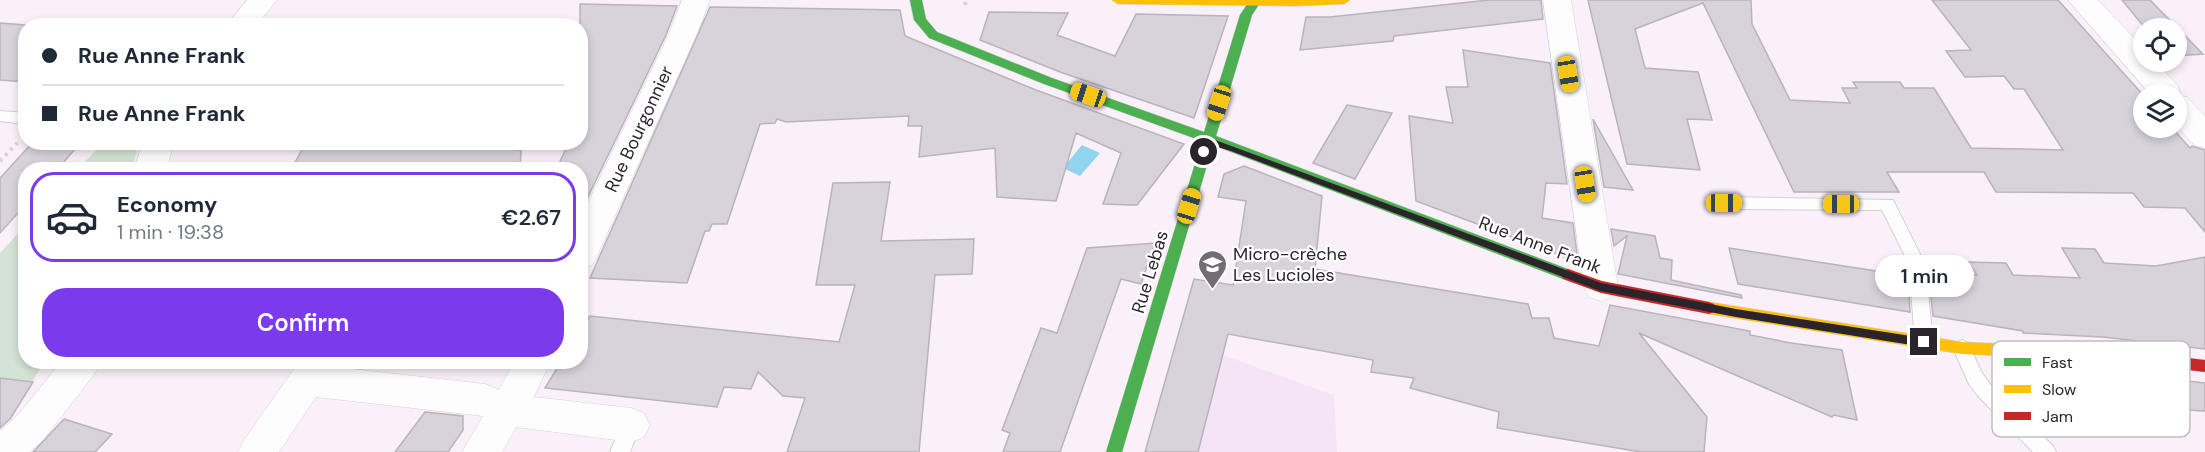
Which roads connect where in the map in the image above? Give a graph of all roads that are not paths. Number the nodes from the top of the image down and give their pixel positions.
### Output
1 (263, 0) edge
2 (696, 0) edge
3 (916, 0) edge
4 (1118, 0) edge
5 (1344, 0) edge
6 (1557, 0) edge
7 (2082, 0) edge
8 (1255, 1) edge
9 (247, 18) edge
10 (2158, 84) edge
11 (0, 116) edge
12 (18, 117) edge
13 (2187, 117) edge
14 (2205, 137) edge
15 (1207, 140) junction
16 (1724, 203) dead end
17 (588, 239) edge
18 (1600, 287) junction
19 (1924, 342) junction
20 (1962, 348) junction
21 (1992, 349) edge
22 (2190, 364) edge
23 (2205, 366) edge
24 (77, 369) edge
25 (526, 369) edge
26 (305, 371) edge
27 (1992, 398) edge
28 (496, 405) junction
29 (2031, 437) edge
30 (626, 438) edge
31 (3, 452) edge
32 (257, 452) edge
33 (481, 452) edge
34 (1114, 452) edge
35 (2046, 452) edge

1 - 9 street
2 - 17 street, Rue Bourgonnier
3 - 15 street, Rue Anne Frank
4 - 8 street
5 - 8 street
6 - 18 street
7 - 10 street
8 - 15 street, Rue Lebas
11 - 12 lane
13 - 14 street
15 - 18 street, Rue Anne Frank
15 - 34 street, Rue Lebas
16 - 19 lane
18 - 19 street, Rue Anne Frank
19 - 20 street, Rue Anne Frank
20 - 21 street, Rue Anne Frank
20 - 27 lane
22 - 23 street, Rue Anne Frank
24 - 31 street
25 - 28 street
26 - 28 street
26 - 32 street
28 - 30 street
28 - 33 street
29 - 35 lane

